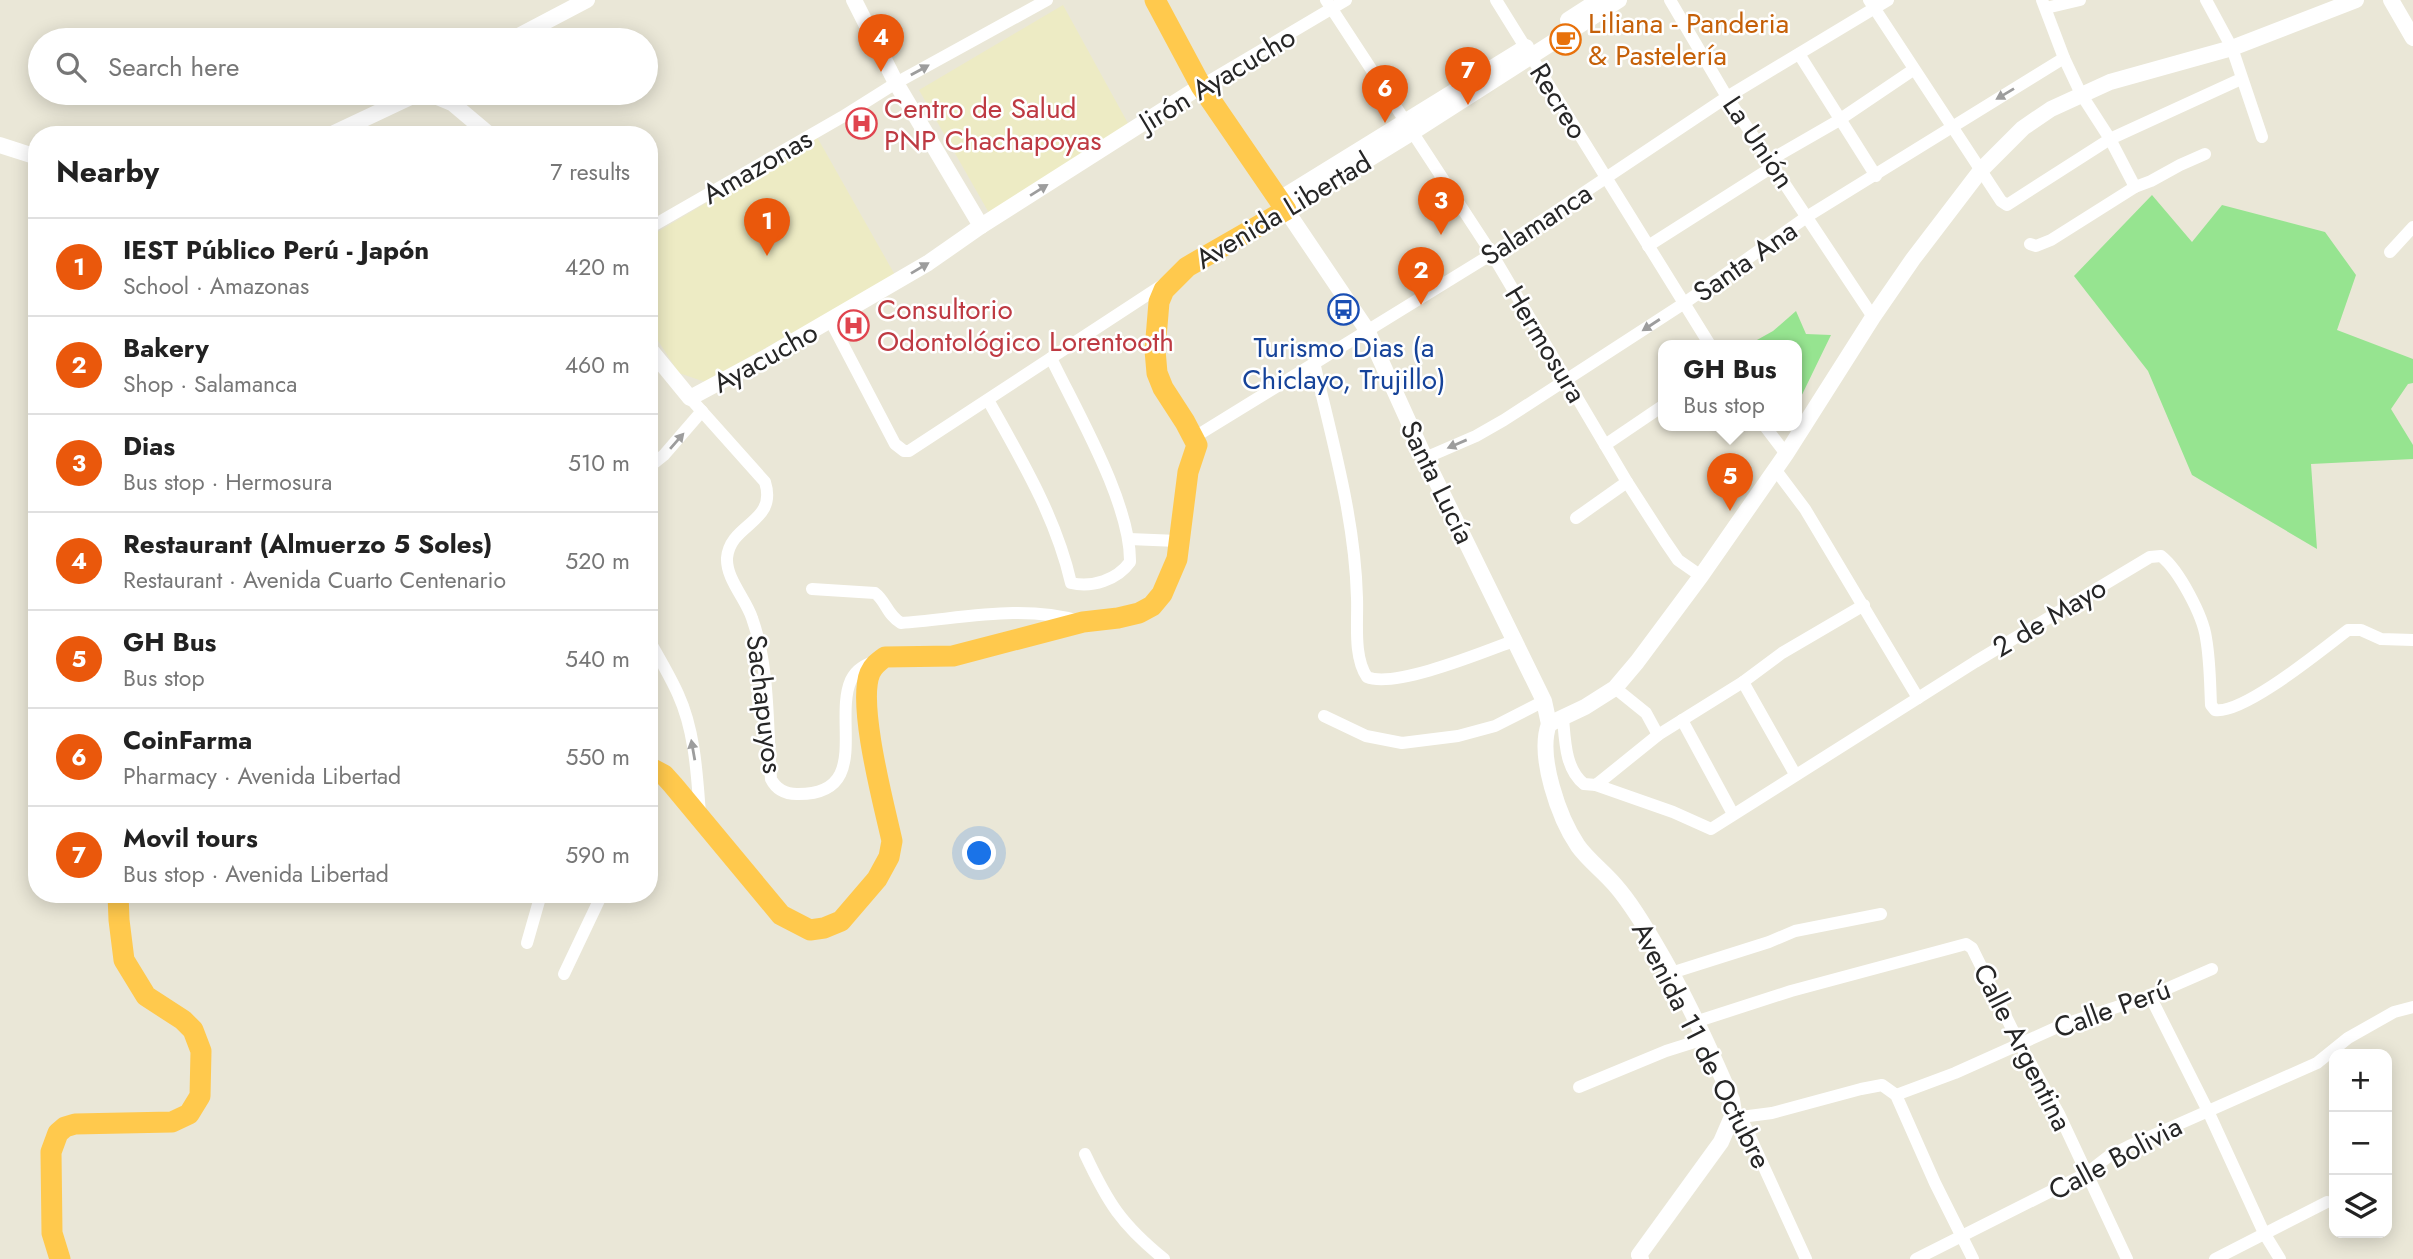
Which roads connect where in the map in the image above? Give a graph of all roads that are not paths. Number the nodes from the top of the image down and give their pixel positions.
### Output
1 (587, 0) edge
2 (854, 0) edge
3 (1047, 0) edge
4 (1155, 0) edge
5 (1346, 0) edge
6 (1496, 0) edge
7 (1598, 0) edge
8 (1619, 0) edge
9 (1670, 0) edge
10 (1888, 0) edge
11 (2080, 0) edge
12 (2206, 0) edge
13 (2356, 0) edge
14 (2391, 0) edge
15 (2044, 4) edge
16 (1329, 5) edge
17 (1871, 5) edge
18 (534, 28) edge
19 (2413, 38) edge
20 (2232, 48) junction
21 (1528, 52) junction
22 (1799, 54) junction
23 (2064, 58) junction
24 (1913, 70) junction
25 (2241, 79) junction
26 (896, 83) junction
27 (1201, 86) junction
28 (2081, 94) junction
29 (1727, 97) junction
30 (394, 105) edge
31 (454, 105) edge
32 (1839, 118) junction
33 (349, 126) edge
34 (480, 126) edge
35 (1410, 127) junction
36 (1950, 127) junction
37 (2262, 137) dead end
38 (2110, 139) junction
39 (8, 148) edge
40 (2205, 154) dead end
41 (28, 155) edge
42 (1770, 160) junction
43 (1980, 170) junction
44 (1876, 176) junction
45 (1607, 177) junction
46 (2135, 187) junction
47 (1282, 205) junction
48 (1808, 216) junction
49 (658, 223) edge
50 (981, 226) junction
51 (2413, 228) edge
52 (2030, 244) dead end
53 (1648, 246) junction
54 (2390, 252) dead end
55 (1492, 254) junction
56 (1174, 278) junction
57 (1152, 292) junction
58 (1684, 304) junction
59 (1873, 317) junction
60 (830, 320) junction
61 (1367, 330) junction
62 (1707, 340) edge
63 (1051, 358) junction
64 (658, 359) edge
65 (1314, 362) junction
66 (1567, 379) junction
67 (690, 398) junction
68 (988, 400) junction
69 (1658, 409) edge
70 (702, 411) junction
71 (1802, 429) edge
72 (1769, 431) edge
73 (1801, 431) edge
74 (1605, 445) junction
75 (1191, 447) junction
76 (1786, 454) junction
77 (1424, 458) junction
78 (658, 460) edge
79 (1775, 468) junction
80 (1627, 482) junction
81 (1576, 518) dead end
82 (1129, 539) junction
83 (1178, 541) junction
84 (1701, 576) junction
85 (812, 589) dead end
86 (1864, 605) junction
87 (1083, 622) junction
88 (1516, 640) junction
89 (2413, 640) edge
90 (658, 656) edge
91 (885, 657) junction
92 (1743, 682) junction
93 (1615, 688) junction
94 (1918, 698) junction
95 (1544, 701) junction
96 (1324, 716) dead end
97 (1682, 720) junction
98 (1556, 721) junction
99 (1658, 735) junction
100 (658, 772) edge
101 (1795, 774) junction
102 (1596, 785) junction
103 (1733, 814) junction
104 (700, 818) junction
105 (118, 903) edge
106 (538, 903) edge
107 (597, 903) edge
108 (1881, 914) dead end
109 (527, 943) dead end
110 (2212, 969) dead end
111 (1671, 972) junction
112 (564, 974) dead end
113 (2150, 996) junction
114 (2413, 1007) edge
115 (1695, 1022) junction
116 (1704, 1039) junction
117 (2019, 1043) junction
118 (1579, 1087) dead end
119 (1896, 1095) junction
120 (2207, 1111) junction
121 (1737, 1115) junction
122 (1085, 1154) dead end
123 (2087, 1173) junction
124 (2327, 1202) dead end
125 (2264, 1233) junction
126 (1962, 1237) junction
127 (1638, 1258) edge
128 (60, 1259) edge
129 (1164, 1259) edge
130 (1806, 1259) edge
131 (1916, 1259) edge
132 (1973, 1259) edge
133 (2127, 1259) edge
134 (2215, 1259) edge
135 (2280, 1259) edge

1 - 18 street
2 - 26 street
26 -> 3 street, Amazonas
4 - 27 highway, Santa Lucía
5 - 16 street, Jirón Ayacucho
6 - 21 street, Recreo
7 - 21 street, Avenida Libertad
8 - 21 street, Avenida Libertad
9 - 29 street, La Unión
10 - 17 street, Salamanca
11 - 15 street
12 - 20 street
13 - 20 street
14 - 19 street
15 - 23 street
16 - 27 street, Jirón Ayacucho
16 - 35 street, Hermosura
17 - 22 street, Salamanca
17 - 24 street
20 - 25 street
20 - 28 street
21 - 35 street, Avenida Libertad
21 - 45 street, Recreo
22 - 29 street, Salamanca
22 - 32 street
23 - 28 street
23 -> 36 street, Santa Ana
24 - 32 street
24 - 36 street
25 - 37 street
25 - 38 street
26 - 49 street, Amazonas
26 - 50 street
27 - 47 highway, Santa Lucía
50 -> 27 street, Jirón Ayacucho
28 - 38 street
28 - 43 street
29 - 42 street, La Unión
29 - 45 street, Salamanca
30 - 33 street
31 - 34 street
32 - 42 street
32 - 44 street
35 - 47 street, Avenida Libertad
35 - 55 street, Hermosura
36 - 43 street
36 - 44 street, Santa Ana
38 - 43 street
38 - 46 street
39 - 41 street
40 - 46 street
42 - 48 street, La Unión
42 - 53 street
43 - 59 street
44 - 48 street, Santa Ana
45 - 53 street, Recreo
45 - 55 street, Salamanca
46 - 52 street
47 - 56 highway, Avenida Libertad
47 - 57 highway, Avenida Libertad
47 - 61 street, Santa Lucía
48 - 58 street, Santa Ana
48 - 59 street, La Unión
60 -> 50 street, Ayacucho
51 - 54 street
53 - 58 street, Recreo
55 - 61 street, Salamanca
55 - 66 street, Hermosura
56 - 57 street, Avenida Libertad
56 - 75 highway
57 - 63 street
57 - 75 highway
58 - 62 street, Recreo
58 -> 66 street, Santa Ana
59 - 71 street
60 - 67 street, Ayacucho
60 - 68 street
61 - 65 street, Salamanca
61 - 77 street, Santa Lucía
63 - 68 street
63 - 82 street
64 - 67 street, Sachapuyos
65 - 75 street, Salamanca
65 - 88 street
66 - 74 street, Hermosura
66 -> 77 street, Santa Ana
67 - 70 street, Sachapuyos
68 - 82 street
69 - 74 street
78 -> 70 street, Ayacucho
70 - 91 street, Sachapuyos
72 - 76 street
73 - 76 street
74 - 80 street, Hermosura
75 - 83 highway
76 - 79 street
77 - 88 street, Santa Lucía
79 - 84 street
79 - 86 street
80 - 81 street
80 - 84 street, Hermosura
82 - 83 street
83 - 87 highway
84 - 93 street
85 - 87 street
86 - 92 street
86 - 94 street
87 - 91 highway
88 - 95 street, Santa Lucía
89 - 94 street, 2 de Mayo
104 -> 90 street
91 - 104 highway
92 - 97 street
92 - 101 street
93 - 98 street
93 - 99 street
94 - 101 street, 2 de Mayo
95 - 96 street
95 - 98 street, Santa Lucía
97 - 99 street
97 - 103 street
98 - 102 street
98 - 111 street, Avenida 11 de Octubre
99 - 102 street
100 - 104 highway
101 - 103 street, 2 de Mayo
102 - 103 street, 2 de Mayo
105 - 128 highway
106 - 109 street
107 - 112 street
108 - 111 street
110 - 113 street, Calle Perú
111 - 115 street, Avenida 11 de Octubre
113 - 117 street, Calle Perú
113 - 120 street
114 - 120 street, Calle Bolivia
115 - 116 street, Avenida 11 de Octubre
115 - 117 street, Calle Argentina
116 - 118 street
116 - 121 street, Avenida 11 de Octubre
117 - 119 street, Calle Perú
117 - 123 street, Calle Argentina
119 - 121 street
119 - 126 street
120 - 123 street, Calle Bolivia
120 - 125 street
121 - 127 street
121 - 130 street, Avenida 11 de Octubre
122 - 129 street
123 - 126 street, Calle Bolivia
123 - 133 street, Calle Argentina
124 - 125 street
125 - 134 street
125 - 135 street
126 - 131 street, Calle Bolivia
126 - 132 street

